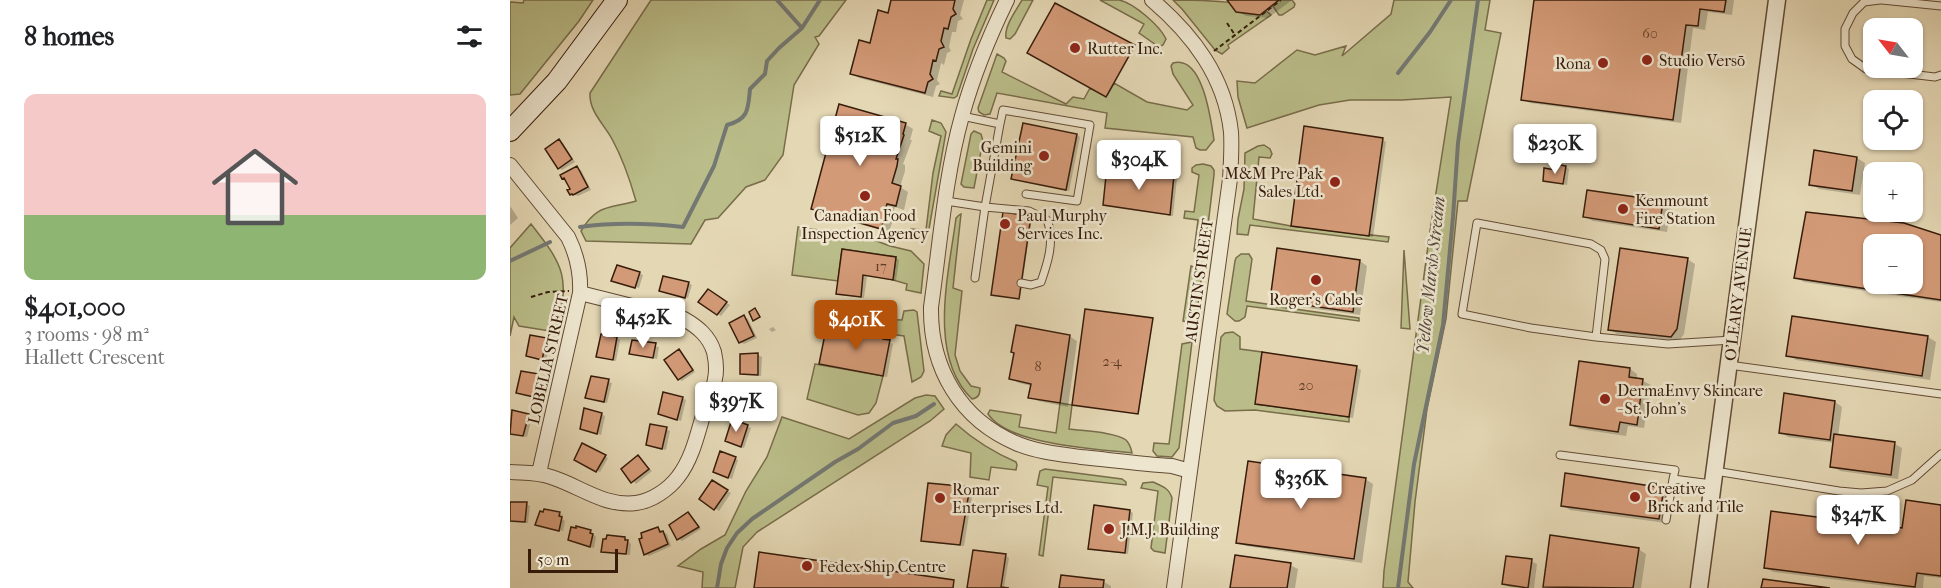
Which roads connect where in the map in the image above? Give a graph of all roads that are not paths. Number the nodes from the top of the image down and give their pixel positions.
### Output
1 (617, 0) edge
2 (1007, 0) edge
3 (1152, 0) edge
4 (1777, 0) edge
5 (1881, 0) edge
6 (1941, 6) edge
7 (1941, 75) edge
8 (962, 116) junction
9 (1000, 124) junction
10 (510, 131) edge
11 (510, 165) edge
12 (1026, 194) dead end
13 (946, 201) junction
14 (986, 207) junction
15 (975, 278) dead end
16 (1021, 283) dead end
17 (580, 293) junction
18 (1596, 337) junction
19 (1732, 340) junction
20 (1729, 365) junction
21 (1941, 394) edge
22 (1941, 454) edge
23 (1560, 455) dead end
24 (1190, 471) junction
25 (510, 472) edge
26 (539, 473) junction
27 (1714, 478) junction
28 (1673, 479) junction
29 (1666, 520) dead end
30 (1174, 588) edge
31 (1699, 588) edge

1 - 10 main road
2 - 8 street
3 - 24 street, AUSTIN STREET
4 - 19 street, O'LEARY AVENUE
5 - 6 lane
5 - 7 lane
8 - 9 lane
8 - 13 street
9 - 12 lane
9 - 14 lane
11 - 17 street, LOBELIA STREET
13 - 14 lane
13 - 24 street
14 - 15 lane
14 - 16 lane
17 - 26 street, LOBELIA STREET
17 - 26 street
18 - 18 lane
18 - 19 lane
19 - 20 street, O'LEARY AVENUE
20 - 21 lane
20 - 27 street, O'LEARY AVENUE
22 - 27 lane
23 - 28 lane
24 - 30 street, AUSTIN STREET
25 - 26 street
27 - 28 lane
27 - 31 street, O'LEARY AVENUE
28 - 29 lane

